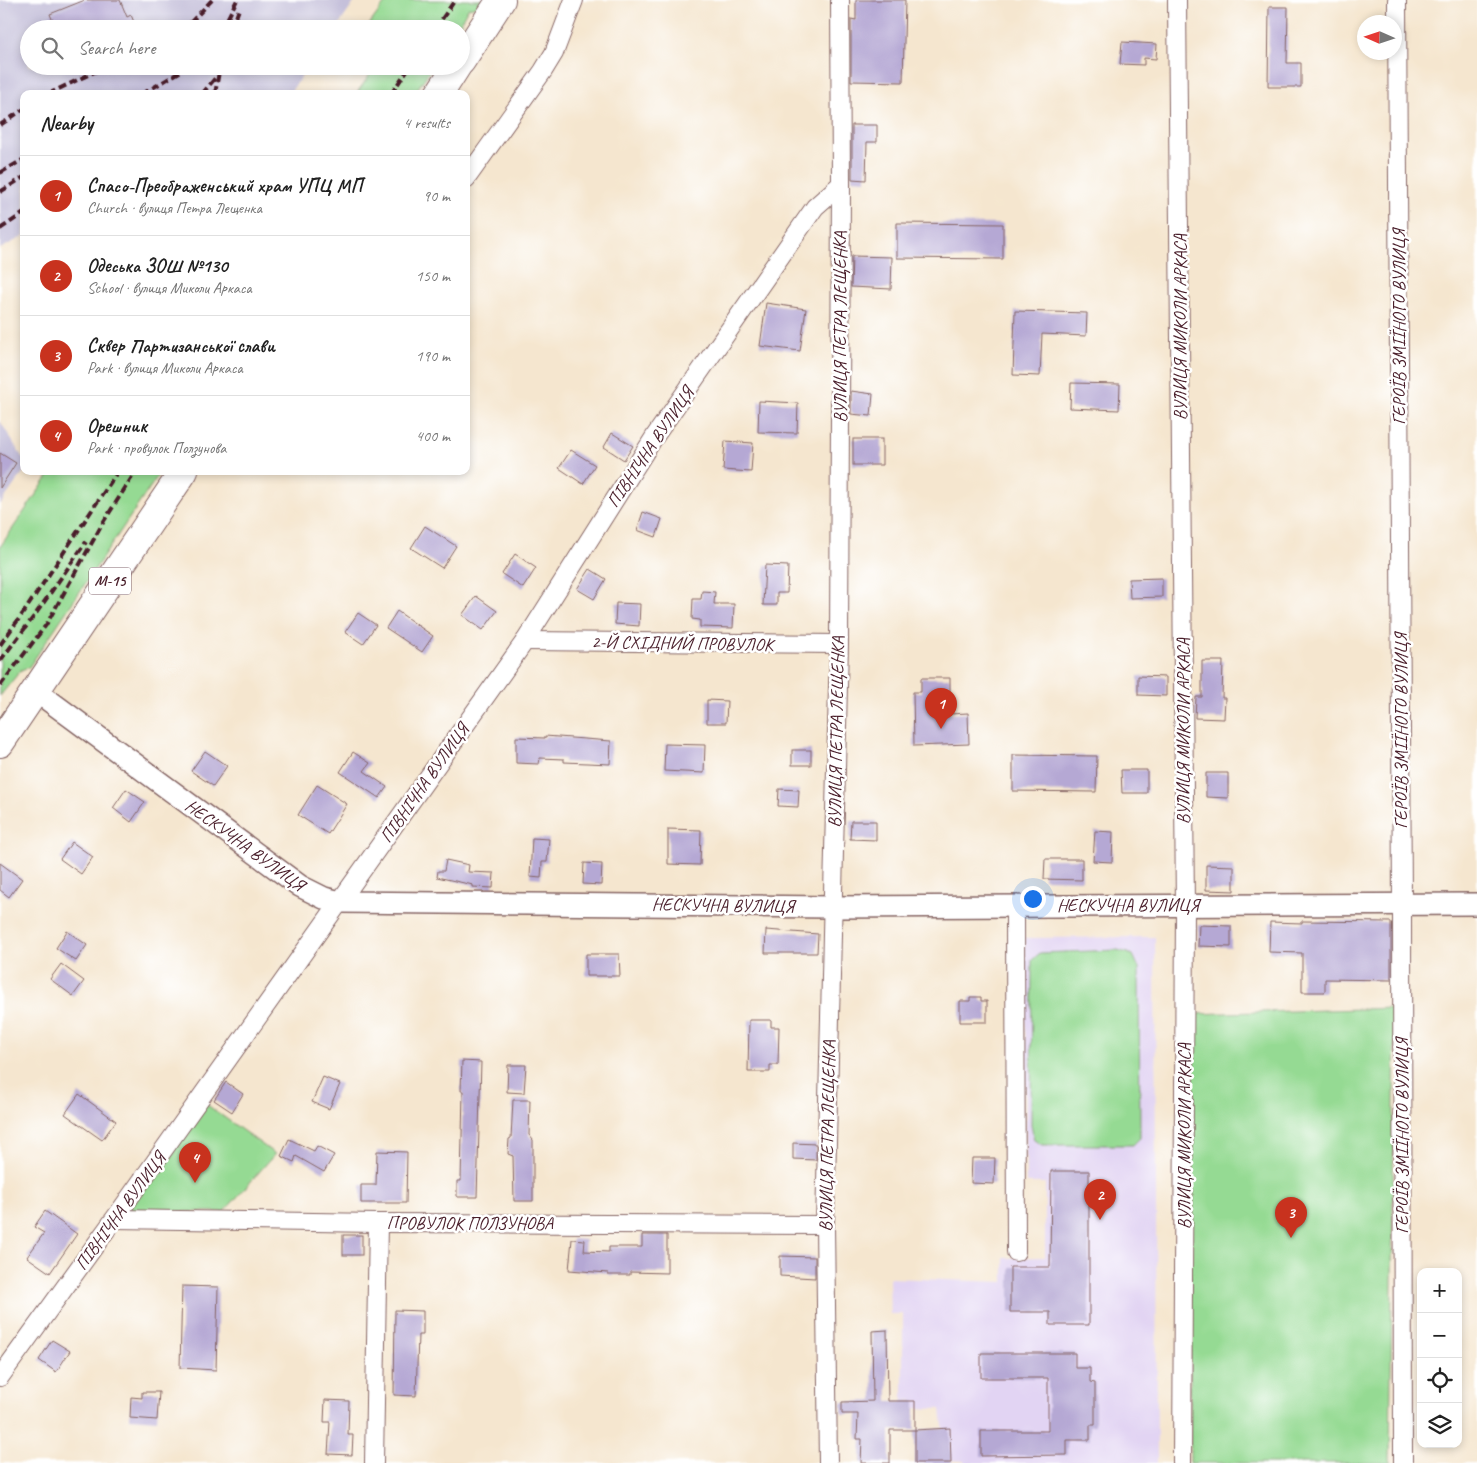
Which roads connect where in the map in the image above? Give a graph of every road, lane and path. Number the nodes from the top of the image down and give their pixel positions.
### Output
1 (501, 0) edge
2 (574, 0) edge
3 (840, 0) edge
4 (1177, 0) edge
5 (1397, 0) edge
6 (470, 47) edge
7 (452, 75) edge
8 (442, 90) edge
9 (470, 173) edge
10 (841, 184) junction
11 (181, 475) edge
12 (525, 641) junction
13 (839, 644) junction
14 (36, 691) junction
15 (0, 743) edge
16 (340, 902) junction
17 (1477, 904) edge
18 (1016, 905) junction
19 (1185, 905) junction
20 (1402, 905) junction
21 (832, 906) junction
22 (114, 1219) junction
23 (378, 1223) junction
24 (825, 1225) junction
25 (1016, 1252) dead end
26 (0, 1377) edge
27 (374, 1463) edge
28 (828, 1463) edge
29 (1182, 1463) edge
30 (1403, 1463) edge

1 - 6 main road
2 - 9 street
3 - 10 street, ВУЛИЦЯ ПЕТРА ЛЕЩЕНКА
4 - 19 street, ВУЛИЦЯ МИКОЛИ АРКАСА
5 - 20 street, ГЕРОЇВ ЗМІЇНОГО ВУЛИЦЯ
7 - 8 main road
10 - 12 street, ПІВНІЧНА ВУЛИЦЯ
10 - 13 street, ВУЛИЦЯ ПЕТРА ЛЕЩЕНКА
11 - 14 main road, М-15
12 - 13 street, 2-Й СХІДНИЙ ПРОВУЛОК
12 - 16 street, ПІВНІЧНА ВУЛИЦЯ
13 - 21 street, ВУЛИЦЯ ПЕТРА ЛЕЩЕНКА
14 - 15 main road, М-15
14 - 16 street, НЕСКУЧНА ВУЛИЦЯ
16 - 21 street, НЕСКУЧНА ВУЛИЦЯ
16 - 22 street, ПІВНІЧНА ВУЛИЦЯ
17 - 20 street, НЕСКУЧНА ВУЛИЦЯ
18 - 19 street, НЕСКУЧНА ВУЛИЦЯ
18 - 21 street, НЕСКУЧНА ВУЛИЦЯ
18 - 25 street
19 - 20 street, НЕСКУЧНА ВУЛИЦЯ
19 - 29 street, ВУЛИЦЯ МИКОЛИ АРКАСА
20 - 30 street, ГЕРОЇВ ЗМІЇНОГО ВУЛИЦЯ
21 - 24 street, ВУЛИЦЯ ПЕТРА ЛЕЩЕНКА
22 - 23 street, ПРОВУЛОК ПОЛЗУНОВА
22 - 26 street, ПІВНІЧНА ВУЛИЦЯ
23 - 24 street, ПРОВУЛОК ПОЛЗУНОВА
23 - 27 street
24 - 28 street, ВУЛИЦЯ ПЕТРА ЛЕЩЕНКА

